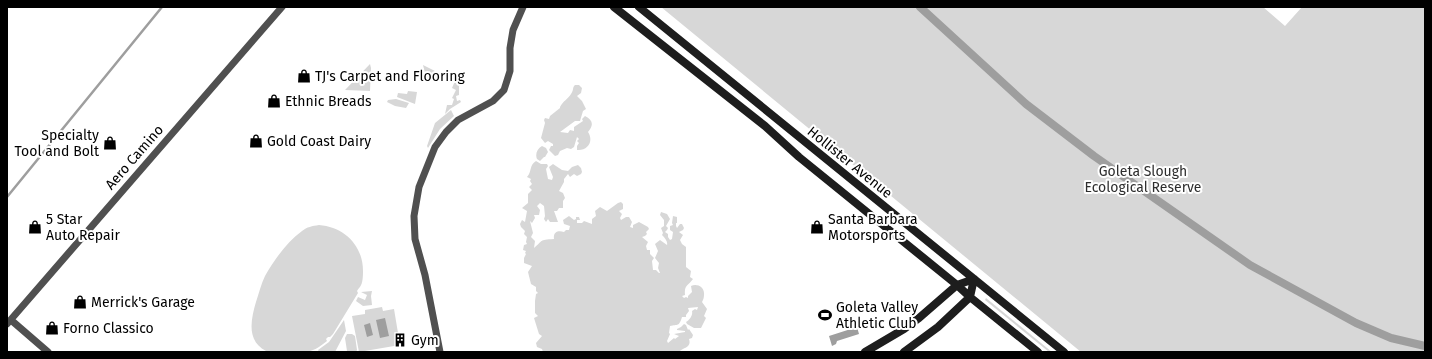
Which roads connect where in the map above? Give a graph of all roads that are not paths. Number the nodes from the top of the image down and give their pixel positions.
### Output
1 (282, 7) edge
2 (523, 7) edge
3 (614, 7) edge
4 (639, 7) edge
5 (974, 279) junction
6 (957, 285) junction
7 (970, 296) junction
8 (9, 322) edge
9 (48, 352) edge
10 (440, 352) edge
11 (865, 352) edge
12 (904, 352) edge
13 (1038, 352) edge
14 (1064, 352) edge

1 - 8 street, Aero Camino
2 - 10 street
3 - 6 main road, Hollister Avenue
4 - 5 main road, Hollister Avenue
5 - 6 main road
5 - 7 main road
5 - 14 main road, Hollister Avenue
6 - 7 main road, Hollister Avenue
6 - 11 main road
7 - 12 main road
7 - 13 main road, Hollister Avenue
8 - 9 street

